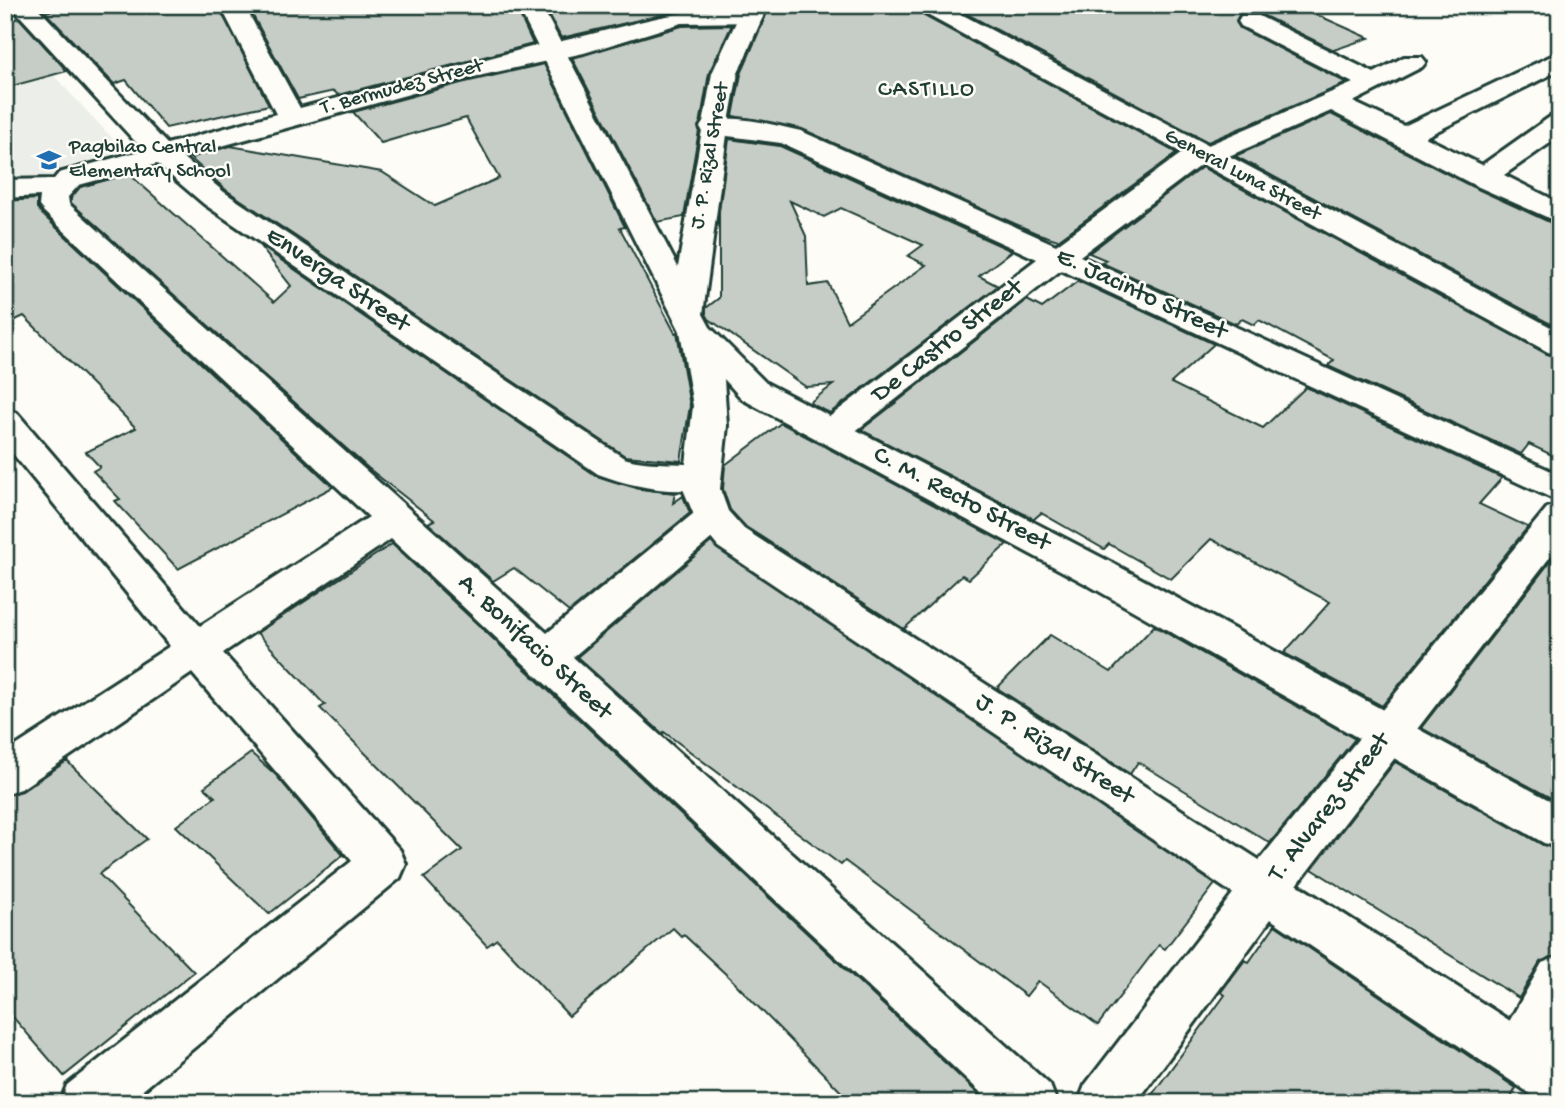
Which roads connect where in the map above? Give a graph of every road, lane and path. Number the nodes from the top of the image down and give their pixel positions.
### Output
1 (22, 5) edge
2 (232, 5) edge
3 (529, 5) edge
4 (926, 5) edge
5 (754, 11) edge
6 (1250, 22) dead end
7 (552, 51) junction
8 (1560, 60) edge
9 (1413, 62) dead end
10 (1374, 83) junction
11 (1331, 101) junction
12 (291, 117) junction
13 (1560, 123) edge
14 (714, 128) junction
15 (1401, 138) junction
16 (160, 152) junction
17 (1202, 155) junction
18 (1482, 178) junction
19 (59, 187) junction
20 (5, 189) edge
21 (1560, 214) edge
22 (1058, 257) junction
23 (691, 323) junction
24 (1560, 345) edge
25 (5, 421) edge
26 (832, 432) junction
27 (700, 477) junction
28 (1560, 490) edge
29 (1560, 517) edge
30 (395, 518) junction
31 (712, 519) junction
32 (195, 648) junction
33 (544, 657) junction
34 (1389, 733) junction
35 (5, 776) edge
36 (1560, 829) edge
37 (1265, 889) junction
38 (1560, 979) edge
39 (1517, 1054) junction
40 (1560, 1083) edge
41 (86, 1103) edge
42 (1031, 1103) edge
43 (1104, 1103) edge

1 - 16 street, Enverga Street
2 - 12 street
3 - 7 street, C. M. Recto Street
4 - 17 street, General Luna Street
5 - 7 street, T. Bermudez Street
5 - 14 street, J. P. Rizal Street
6 - 10 street
7 - 12 street, T. Bermudez Street
7 - 23 street, C. M. Recto Street
8 - 15 street
9 - 10 street, De Castro Street
10 - 11 street, De Castro Street
11 - 15 street
11 - 17 street, De Castro Street
12 - 16 street, T. Bermudez Street
13 - 18 street
14 - 22 street, E. Jacinto Street
14 - 23 street, J. P. Rizal Street
15 - 18 street
16 - 19 street, T. Bermudez Street
16 - 27 street, Enverga Street
17 - 22 street, De Castro Street
17 - 24 street, General Luna Street
18 - 21 street
19 - 20 street
19 - 30 street, A. Bonifacio Street
22 - 26 street, De Castro Street
22 - 28 street, E. Jacinto Street
23 - 26 street, C. M. Recto Street
23 - 27 street, J. P. Rizal Street
25 - 32 street
26 - 34 street, C. M. Recto Street
27 - 31 street, J. P. Rizal Street
29 - 34 street, T. Alvarez Street
30 - 32 street
30 - 33 street, A. Bonifacio Street
31 - 33 street
31 - 37 street, J. P. Rizal Street
32 - 35 street
32 - 41 street
33 - 42 street, A. Bonifacio Street
34 - 36 street, C. M. Recto Street
34 - 37 street, T. Alvarez Street
37 - 39 street, J. P. Rizal Street
37 - 43 street, T. Alvarez Street
38 - 39 street
39 - 40 street, J. P. Rizal Street

